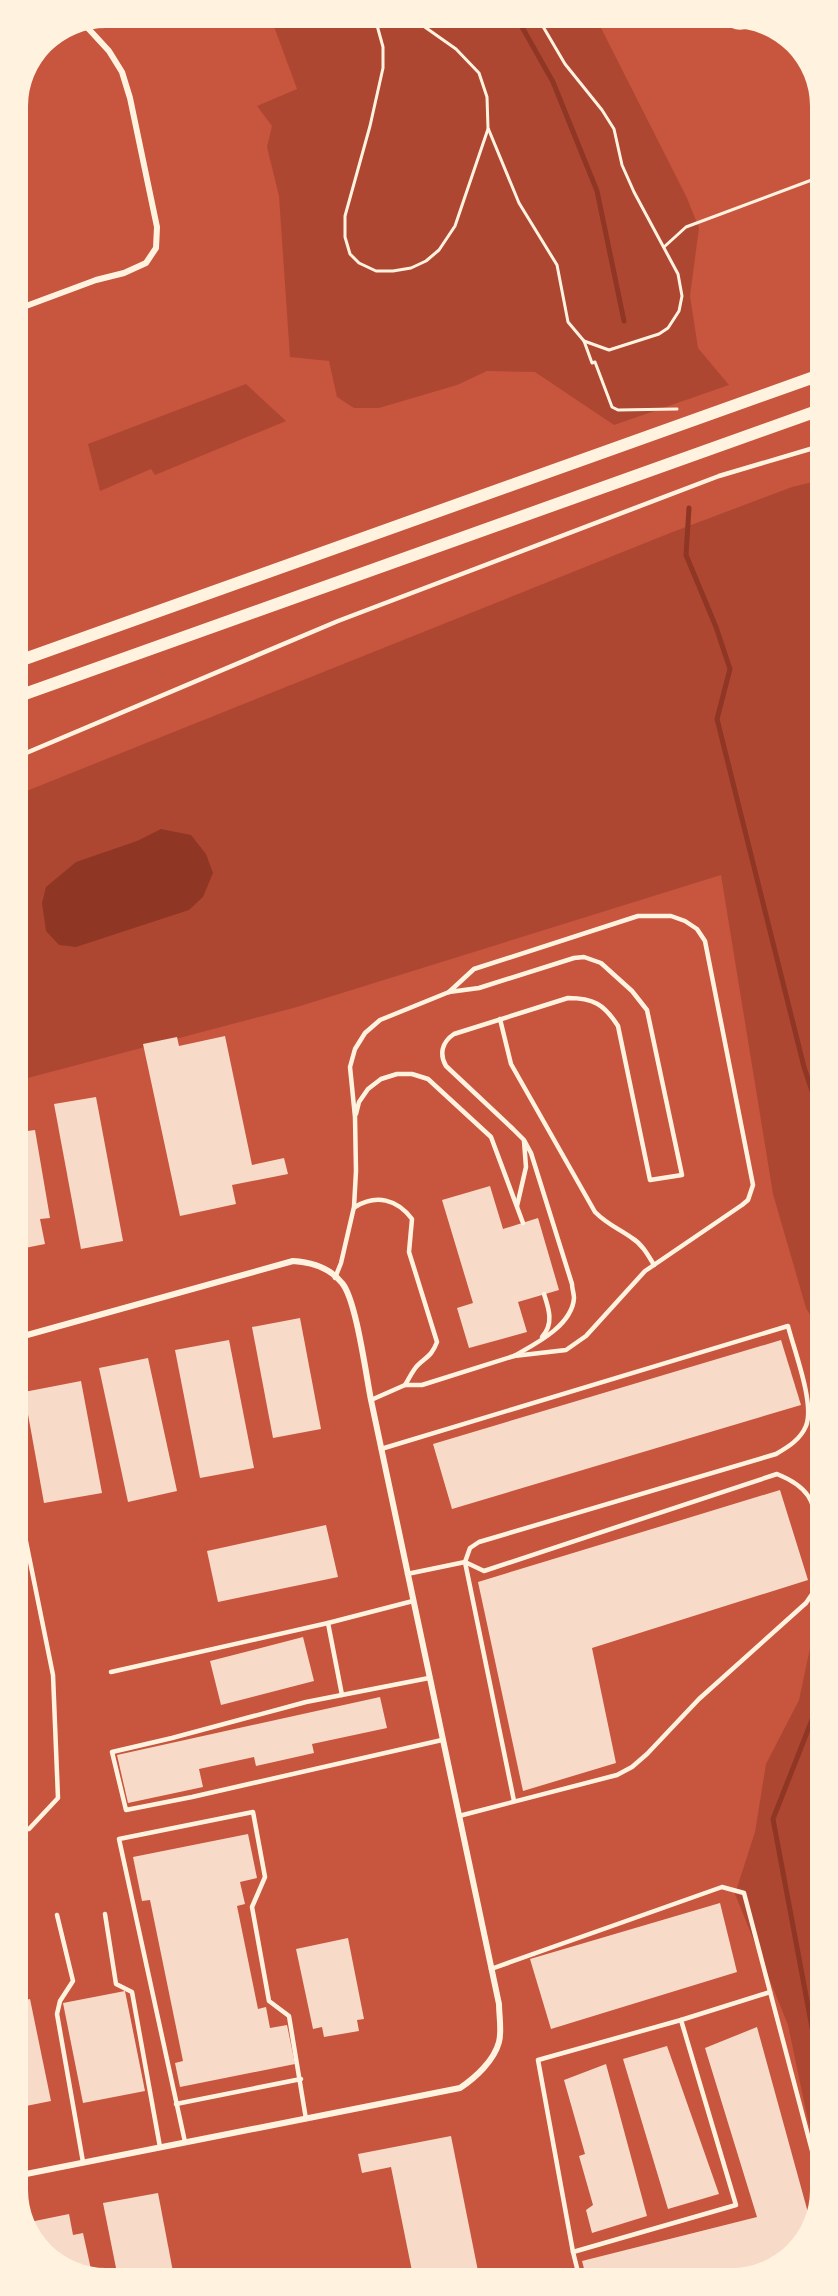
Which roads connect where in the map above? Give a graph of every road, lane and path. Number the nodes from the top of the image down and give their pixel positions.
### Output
1 (378, 28) edge
2 (426, 29) edge
3 (545, 29) edge
4 (90, 30) edge
5 (488, 128) junction
6 (810, 181) edge
7 (664, 247) junction
8 (29, 305) edge
9 (584, 341) junction
10 (810, 378) edge
11 (677, 409) dead end
12 (810, 414) edge
13 (810, 449) edge
14 (29, 657) edge
15 (29, 692) edge
16 (29, 752) edge
17 (449, 992) junction
18 (500, 1020) junction
19 (355, 1118) junction
20 (524, 1140) junction
21 (518, 1206) junction
22 (354, 1208) junction
23 (523, 1223) dead end
24 (654, 1264) junction
25 (335, 1278) junction
26 (544, 1294) dead end
27 (29, 1334) edge
28 (539, 1342) junction
29 (514, 1356) junction
30 (405, 1385) junction
31 (370, 1400) junction
32 (381, 1449) junction
33 (810, 1496) edge
34 (29, 1556) edge
35 (465, 1562) junction
36 (407, 1574) junction
37 (810, 1597) edge
38 (413, 1601) junction
39 (328, 1623) junction
40 (111, 1672) dead end
41 (429, 1678) junction
42 (342, 1695) junction
43 (442, 1740) junction
44 (514, 1801) junction
45 (459, 1816) junction
46 (29, 1829) edge
47 (105, 1914) dead end
48 (57, 1915) dead end
49 (491, 1968) junction
50 (770, 1992) junction
51 (681, 2020) junction
52 (301, 2079) junction
53 (176, 2104) junction
54 (306, 2119) junction
55 (185, 2142) junction
56 (810, 2143) edge
57 (160, 2147) junction
58 (83, 2162) junction
59 (29, 2173) edge
60 (573, 2252) junction
61 (577, 2268) edge

1 - 5 path
2 - 5 path
3 - 7 path
4 - 8 street
5 - 9 path
6 - 7 path
7 - 9 path
9 - 11 path
10 - 14 main road
12 - 15 main road
13 - 16 lane
17 - 18 lane
17 - 19 lane
17 - 24 lane
18 - 20 lane
18 - 24 lane
19 - 21 lane
19 - 22 lane
20 - 21 lane
20 - 28 lane
21 - 23 lane
22 - 25 lane
22 - 30 lane
24 - 29 lane
25 - 27 street
25 - 31 street
26 - 28 lane
28 - 29 lane
29 - 30 lane
30 - 31 lane
31 - 32 street
32 - 35 lane
32 - 36 street
33 - 35 lane
34 - 46 lane
35 - 36 lane
35 - 44 lane
36 - 38 street
37 - 44 lane
38 - 39 lane
38 - 41 street
39 - 40 lane
39 - 42 lane
41 - 42 lane
41 - 43 street
42 - 43 lane
43 - 45 street
44 - 45 lane
45 - 49 street
47 - 57 lane
48 - 58 lane
49 - 50 lane
49 - 54 street
50 - 51 lane
50 - 56 lane
51 - 60 lane
51 - 60 lane
52 - 53 lane
52 - 53 lane
52 - 54 lane
53 - 55 lane
54 - 55 street
55 - 57 street
57 - 58 street
58 - 59 street
60 - 61 lane

